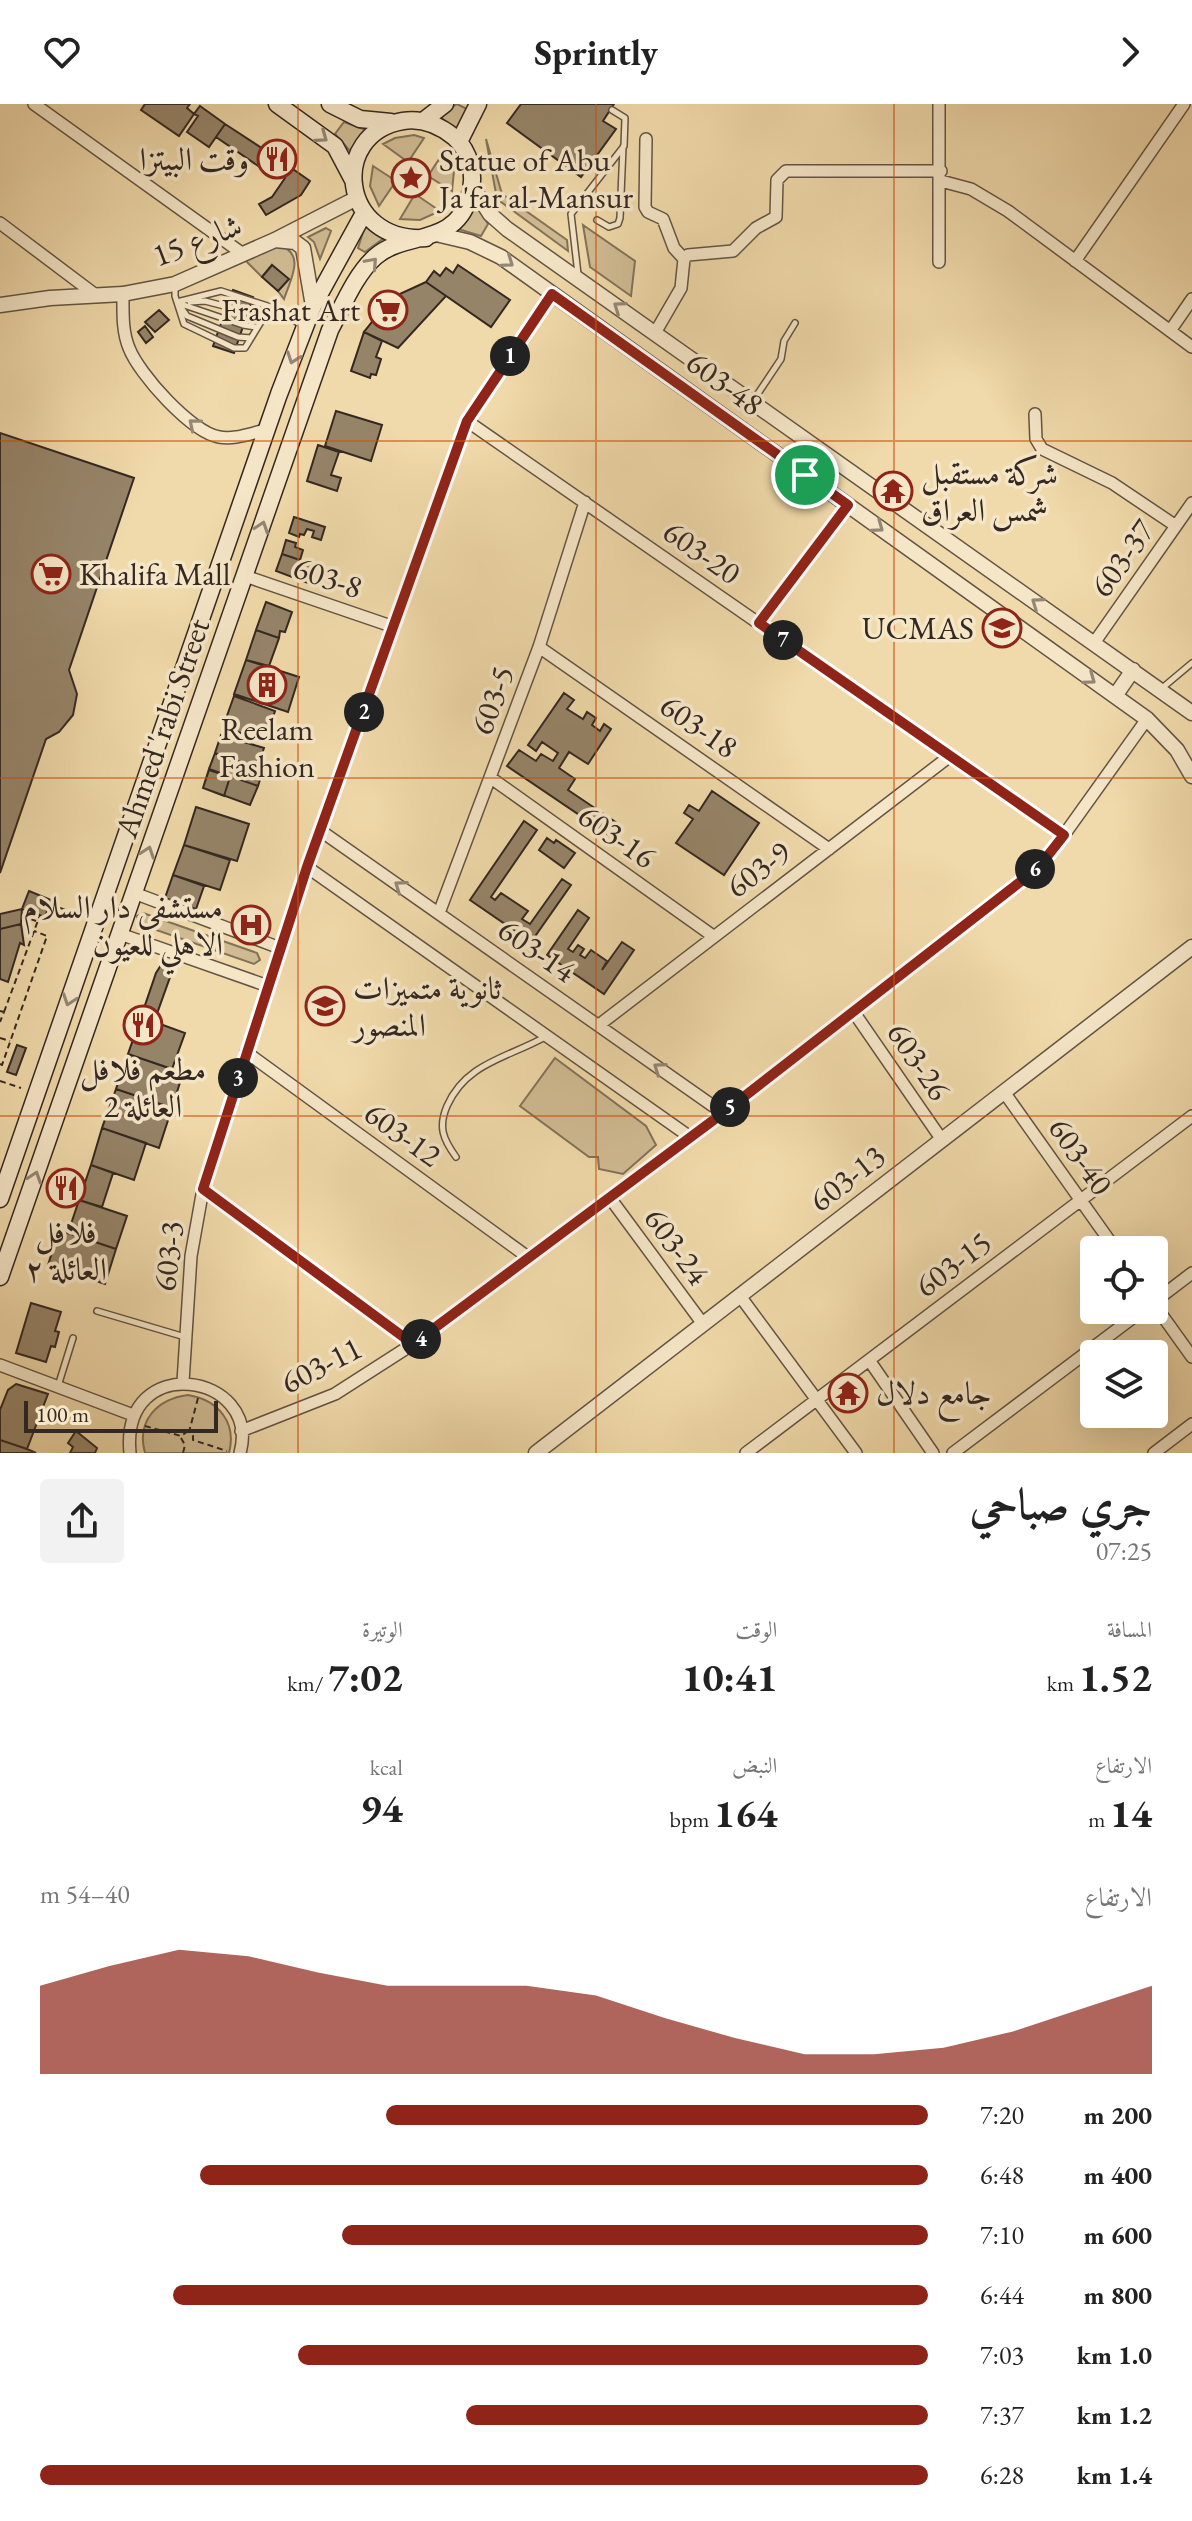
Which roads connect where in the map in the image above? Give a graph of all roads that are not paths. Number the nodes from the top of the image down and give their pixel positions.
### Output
1 (34, 104) edge
2 (277, 104) edge
3 (330, 104) edge
4 (445, 104) edge
5 (478, 104) edge
6 (939, 104) edge
7 (1184, 104) edge
8 (612, 110) dead end
9 (423, 121) junction
10 (397, 122) junction
11 (646, 139) dead end
12 (459, 142) junction
13 (624, 146) junction
14 (941, 176) junction
15 (472, 186) junction
16 (358, 197) junction
17 (597, 220) dead end
18 (0, 223) edge
19 (431, 236) junction
20 (275, 240) junction
21 (243, 254) junction
22 (684, 259) junction
23 (1075, 261) junction
24 (939, 262) dead end
25 (579, 279) junction
26 (175, 284) junction
27 (123, 294) junction
28 (552, 294) junction
29 (97, 296) junction
30 (1192, 299) edge
31 (177, 302) junction
32 (0, 305) edge
33 (313, 306) junction
34 (270, 307) junction
35 (263, 316) junction
36 (795, 323) dead end
37 (257, 326) junction
38 (304, 327) junction
39 (1170, 331) junction
40 (655, 333) junction
41 (251, 338) junction
42 (1192, 347) edge
43 (753, 402) junction
44 (1035, 414) dead end
45 (467, 421) junction
46 (267, 430) junction
47 (822, 450) junction
48 (805, 475) junction
49 (585, 502) junction
50 (1192, 503) edge
51 (848, 505) junction
52 (1176, 526) junction
53 (245, 576) junction
54 (759, 623) junction
55 (394, 627) junction
56 (1094, 643) junction
57 (539, 647) junction
58 (1192, 663) edge
59 (1133, 670) junction
60 (1160, 690) junction
61 (1115, 696) junction
62 (1192, 713) edge
63 (1147, 719) junction
64 (950, 756) junction
65 (1192, 776) edge
66 (491, 778) junction
67 (321, 831) junction
68 (1064, 835) junction
69 (829, 849) junction
70 (307, 867) junction
71 (134, 893) junction
72 (439, 913) junction
73 (120, 934) junction
74 (713, 936) junction
75 (1192, 947) edge
76 (280, 948) junction
77 (268, 986) junction
78 (853, 1011) junction
79 (599, 1025) junction
80 (546, 1036) junction
81 (246, 1052) junction
82 (1004, 1092) junction
83 (723, 1113) junction
84 (1192, 1116) edge
85 (690, 1137) junction
86 (942, 1140) junction
87 (456, 1157) dead end
88 (203, 1189) junction
89 (610, 1198) junction
90 (0, 1199) edge
91 (1080, 1200) junction
92 (1106, 1236) edge
93 (529, 1258) junction
94 (1192, 1273) edge
95 (0, 1277) edge
96 (1168, 1292) edge
97 (740, 1296) junction
98 (97, 1311) dead end
99 (1168, 1323) edge
100 (703, 1324) junction
101 (1124, 1324) edge
102 (186, 1337) junction
103 (73, 1338) dead end
104 (413, 1344) junction
105 (1192, 1357) edge
106 (869, 1360) junction
107 (0, 1365) edge
108 (183, 1382) junction
109 (58, 1387) junction
110 (816, 1400) junction
111 (133, 1415) junction
112 (1192, 1424) edge
113 (241, 1431) junction
114 (235, 1452) edge
115 (130, 1453) edge
116 (536, 1453) edge
117 (746, 1453) edge
118 (856, 1453) edge
119 (933, 1453) edge
120 (953, 1453) edge
121 (1154, 1453) edge

1 - 21 street
2 -> 16 main road
3 - 10 main road
4 - 9 main road
5 - 12 main road
6 - 14 street
7 - 23 street
8 - 13 lane
9 - 10 main road
9 - 12 main road
10 - 16 main road
11 - 22 street
12 - 15 main road
13 - 17 lane
13 - 25 lane
14 - 22 street
14 - 23 street
14 - 24 street
15 - 19 main road
15 - 25 street, 603-48
16 - 19 main road
16 - 20 street, شارع 15
16 - 33 main road, Ahmed 'rabi Street
18 - 29 street
19 -> 28 street, 603-48
53 -> 19 main road, Ahmed 'rabi Street
20 - 21 street, شارع 15
20 - 33 street
21 - 26 street, شارع 15
22 - 40 street
23 - 39 street
40 -> 25 street, 603-48
26 - 27 street, شارع 15
26 - 31 lane
27 - 29 street, شارع 15
46 -> 27 street
28 - 45 street, 603-3
28 - 48 street, 603-48
29 - 32 street, شارع 15
30 - 39 street
31 - 34 lane
31 - 35 lane
31 - 37 lane
31 - 41 lane
31 - 41 lane
33 - 38 main road, Ahmed 'rabi Street
34 - 35 lane
34 - 38 lane
35 - 37 lane
36 - 43 lane
37 - 41 lane
38 -> 46 main road, Ahmed 'rabi Street
39 - 42 street
40 - 43 street, 603-48
43 - 47 street, 603-48
44 - 52 street
45 - 49 street, 603-20
45 - 55 street, 603-3
46 -> 90 main road, Ahmed 'rabi Street
47 - 48 street
56 -> 47 street, 603-48
48 - 51 street, 603-48
49 - 54 street, 603-20
49 - 57 street, 603-5
50 - 52 street, 603-37
51 - 54 street
51 -> 61 street, 603-48
52 - 56 street, 603-37
53 - 55 street, 603-8
71 -> 53 main road, Ahmed 'rabi Street
54 - 64 street, 603-20
55 - 67 street, 603-3
56 - 59 street, 603-48
57 - 66 street, 603-5
57 - 69 street, 603-18
58 - 60 lane
59 - 60 street, 603-48
59 - 61 street
60 - 62 street, 603-48
61 - 63 street, 603-48
63 - 65 street, 603-48
63 - 68 street, 603-11
64 - 68 street, 603-20
64 - 69 street, 603-9
66 - 72 street, 603-5
66 - 74 street, 603-16
67 - 70 street, 603-3
72 -> 67 street, 603-14
68 - 78 street, 603-11
69 - 74 street, 603-9
70 - 76 street, 603-3
70 - 80 street, 603-14
71 - 73 main road, Ahmed 'rabi Street
71 - 76 street
72 - 79 street, 603-14
73 - 77 street
95 -> 73 main road, Ahmed 'rabi Street
74 - 79 street, 603-9
75 - 82 street, 603-13
76 - 77 street, 603-3
77 - 81 street, 603-3
78 - 83 street, 603-11
78 - 86 street, 603-26
83 -> 79 street, 603-14
80 - 85 street, 603-14
80 - 87 lane
81 - 88 street, 603-3
81 - 93 street, 603-12
82 - 86 street, 603-13
82 - 91 street, 603-40
83 - 85 street, 603-11
84 - 91 street, 603-15
85 - 89 street, 603-11
86 - 97 street, 603-13
88 - 102 street, 603-3
88 - 104 street
89 - 93 street, 603-11
89 - 100 street, 603-24
91 - 92 street, 603-40
91 - 106 street, 603-15
93 - 104 street, 603-11
94 - 96 street
97 - 100 street, 603-13
97 - 110 street
98 - 102 lane
99 - 105 street
100 - 116 street, 603-13
101 - 120 street
102 - 108 street, 603-3
103 - 109 lane
104 - 113 street, 603-11
106 - 110 street, 603-15
106 - 119 street
107 - 109 street
108 - 111 street
108 - 113 street
109 - 111 street
110 - 117 street, 603-15
110 - 118 street
111 - 115 street
112 - 121 street
113 - 114 street

